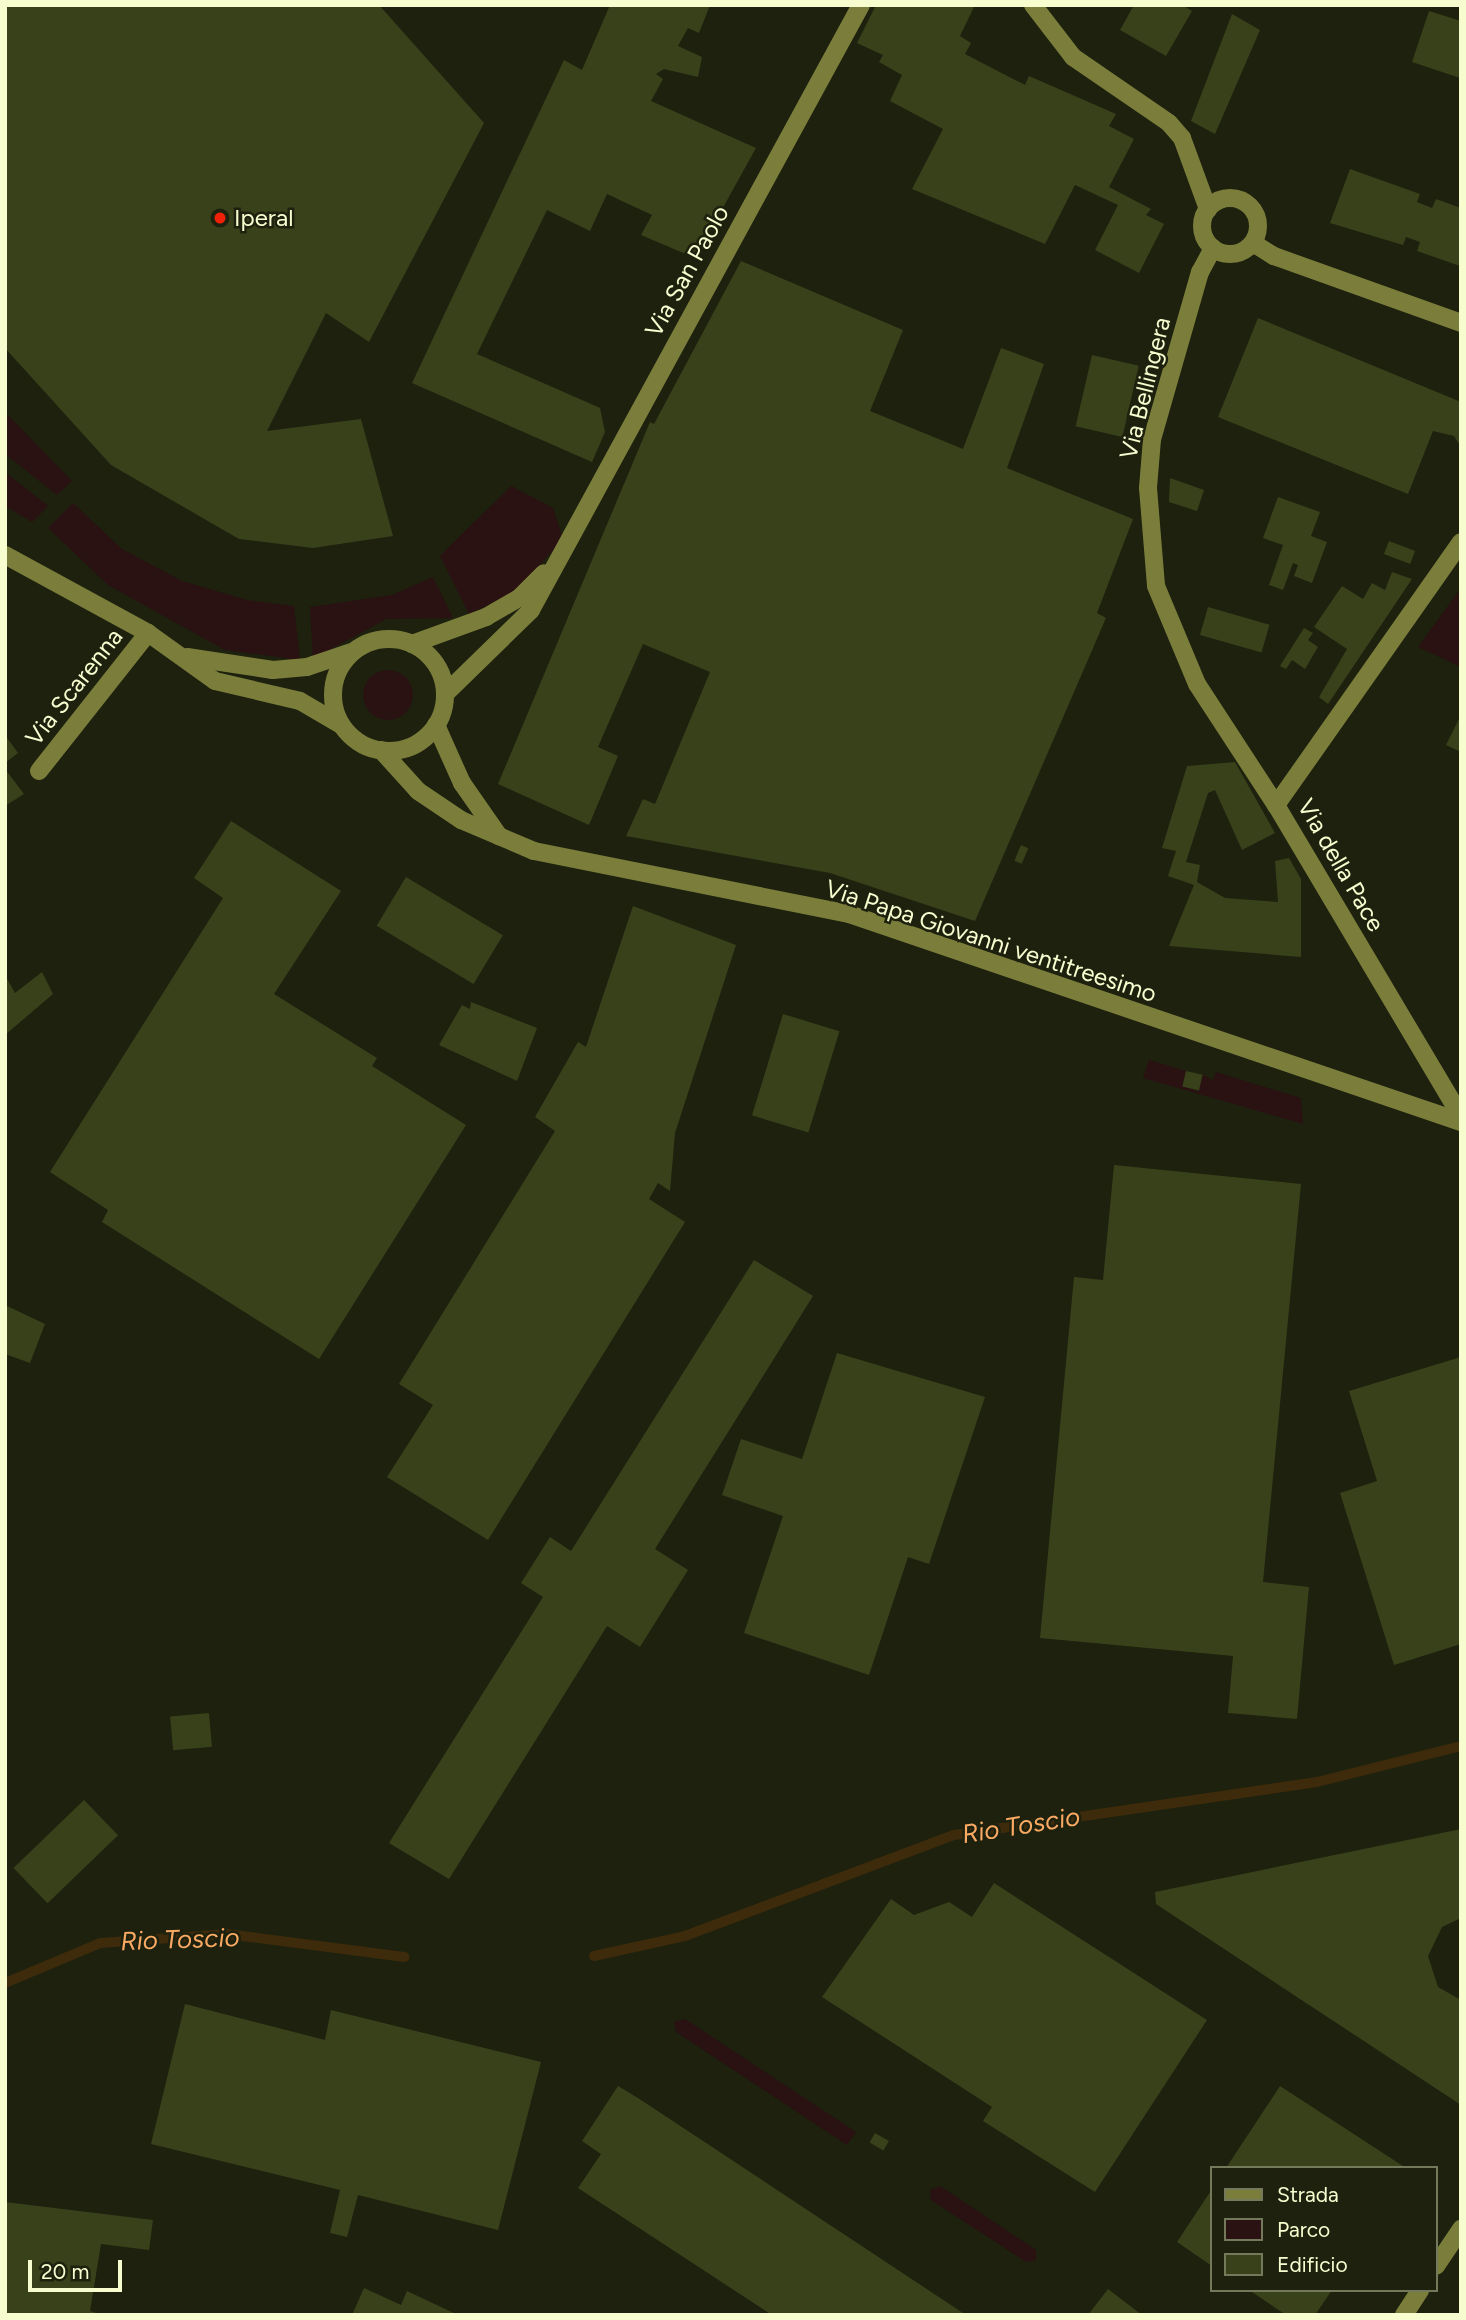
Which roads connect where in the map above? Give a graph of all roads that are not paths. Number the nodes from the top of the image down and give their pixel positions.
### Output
1 (861, 5) edge
2 (1033, 5) edge
3 (1208, 209) junction
4 (1253, 243) junction
5 (1213, 248) junction
6 (1461, 323) edge
7 (1461, 542) edge
8 (5, 555) edge
9 (556, 560) junction
10 (148, 634) junction
11 (412, 644) junction
12 (352, 652) junction
13 (180, 655) junction
14 (445, 694) junction
15 (341, 725) junction
16 (436, 725) junction
17 (381, 750) junction
18 (39, 771) dead end
19 (1276, 805) junction
20 (499, 836) junction
21 (1461, 1119) edge
22 (1461, 2229) edge
23 (1438, 2263) edge
24 (1419, 2292) edge
25 (1404, 2315) edge

1 - 9 street, Via San Paolo
2 - 3 street
3 - 4 street
3 - 5 street
4 - 5 street
4 - 6 street
5 - 19 street, Via Bellingera
7 - 19 street, Via della Pace
8 - 10 street
9 - 11 street, Via San Paolo
9 - 14 street, Via San Paolo
10 - 13 street
10 - 18 street, Via Scarenna
11 - 12 street
11 - 14 street
12 - 13 street
12 - 15 street
13 - 15 street
14 - 16 street
15 - 17 street
16 - 17 street
16 - 20 street
17 - 20 street, Via Papa Giovanni ventitreesimo
19 - 21 street, Via della Pace
20 - 21 street, Via Papa Giovanni ventitreesimo
22 - 23 street
24 - 25 street

